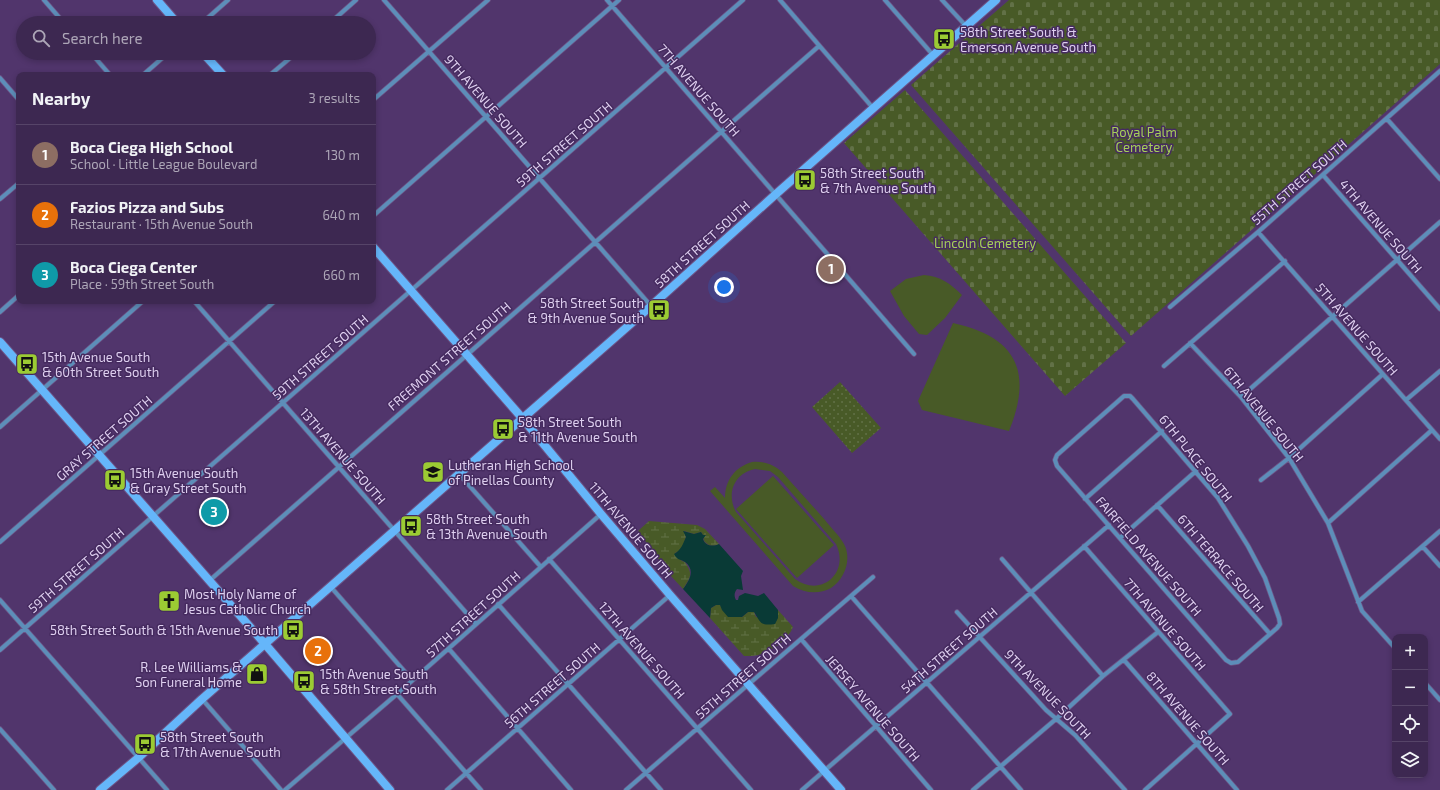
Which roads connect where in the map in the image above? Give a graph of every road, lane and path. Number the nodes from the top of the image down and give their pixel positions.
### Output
1 (44, 0) edge
2 (157, 0) edge
3 (228, 0) edge
4 (356, 0) edge
5 (384, 0) edge
6 (488, 0) edge
7 (607, 0) edge
8 (619, 0) edge
9 (743, 0) edge
10 (780, 0) edge
11 (885, 0) edge
12 (942, 0) edge
13 (996, 0) edge
14 (612, 6) junction
15 (58, 16) edge
16 (171, 16) edge
17 (210, 16) edge
18 (338, 16) edge
19 (966, 27) junction
20 (819, 46) junction
21 (429, 51) junction
22 (934, 55) junction
23 (97, 60) edge
24 (160, 60) edge
25 (209, 60) edge
26 (288, 60) edge
27 (666, 67) junction
28 (1440, 71) edge
29 (107, 72) edge
30 (146, 72) edge
31 (220, 72) edge
32 (274, 72) edge
33 (0, 78) edge
34 (16, 97) edge
35 (376, 97) edge
36 (873, 108) junction
37 (486, 116) junction
38 (1387, 118) junction
39 (722, 131) junction
40 (1323, 175) junction
41 (540, 178) junction
42 (1440, 179) edge
43 (16, 186) edge
44 (776, 194) junction
45 (0, 199) edge
46 (376, 213) edge
47 (1440, 222) edge
48 (1258, 232) junction
49 (595, 241) junction
50 (376, 250) edge
51 (1397, 260) junction
52 (1284, 262) junction
53 (411, 290) junction
54 (16, 298) edge
55 (140, 304) edge
56 (197, 304) edge
57 (272, 304) edge
58 (651, 306) junction
59 (1170, 307) dead end
60 (1440, 309) edge
61 (0, 312) edge
62 (1333, 316) junction
63 (0, 342) edge
64 (229, 342) junction
65 (1190, 343) junction
66 (466, 353) junction
67 (914, 354) dead end
68 (1164, 366) dead end
69 (1440, 371) edge
70 (1383, 374) junction
71 (42, 390) junction
72 (1241, 397) junction
73 (1406, 400) junction
74 (283, 403) junction
75 (523, 419) junction
76 (0, 427) edge
77 (1432, 430) junction
78 (1162, 432) junction
79 (1440, 439) edge
80 (100, 456) junction
81 (1289, 458) junction
82 (1055, 460) joint
83 (339, 466) junction
84 (1196, 471) junction
85 (459, 474) junction
86 (1261, 480) dead end
87 (1085, 499) junction
88 (1157, 505) junction
89 (601, 514) junction
90 (152, 517) junction
91 (1328, 523) junction
92 (1108, 525) junction
93 (394, 530) junction
94 (1440, 531) edge
95 (1120, 538) junction
96 (0, 542) edge
97 (1084, 546) junction
98 (1423, 547) junction
99 (549, 559) junction
100 (1002, 559) dead end
101 (1440, 566) edge
102 (541, 567) junction
103 (873, 577) dead end
104 (209, 581) junction
105 (330, 586) junction
106 (1030, 592) junction
107 (670, 595) junction
108 (851, 596) junction
109 (0, 600) edge
110 (1358, 602) junction
111 (498, 604) junction
112 (957, 612) dead end
113 (476, 624) junction
114 (25, 628) junction
115 (1158, 632) junction
116 (1270, 634) junction
117 (979, 637) junction
118 (801, 638) junction
119 (619, 640) junction
120 (265, 644) junction
121 (1392, 645) edge
122 (449, 649) junction
123 (0, 650) edge
124 (1124, 660) junction
125 (1103, 676) junction
126 (412, 680) junction
127 (927, 683) junction
128 (568, 684) junction
129 (749, 684) junction
130 (1428, 686) edge
131 (397, 694) junction
132 (1439, 696) edge
133 (202, 699) junction
134 (1056, 719) junction
135 (876, 726) junction
136 (518, 728) junction
137 (697, 728) junction
138 (0, 729) edge
139 (346, 739) junction
140 (1198, 744) junction
141 (138, 758) junction
142 (1000, 766) junction
143 (824, 771) junction
144 (466, 773) junction
145 (646, 773) junction
146 (54, 790) edge
147 (100, 790) edge
148 (166, 790) edge
149 (281, 790) edge
150 (285, 790) edge
151 (390, 790) edge
152 (447, 790) edge
153 (481, 790) edge
154 (571, 790) edge
155 (626, 790) edge
156 (661, 790) edge
157 (751, 790) edge
158 (802, 790) edge
159 (841, 790) edge
160 (931, 790) edge
161 (973, 790) edge
162 (1021, 790) edge
163 (1125, 790) edge
164 (1145, 790) edge
165 (1237, 790) edge

1 - 15 street
2 - 16 street
3 - 17 street
4 - 18 street
5 - 21 street, 9TH AVENUE SOUTH
6 - 21 street
7 - 14 street, 7TH AVENUE SOUTH
8 - 14 street
9 - 27 street, 59TH STREET SOUTH
10 - 20 street
11 - 22 street
12 - 19 street
13 - 19 street, 58TH STREET SOUTH
14 - 27 street, 7TH AVENUE SOUTH
14 - 37 street
19 - 22 street, 58TH STREET SOUTH
20 - 36 street
20 - 39 street, FREEMONT STREET SOUTH
21 - 35 street
21 - 37 street, 9TH AVENUE SOUTH
22 - 36 street, 58TH STREET SOUTH
23 - 29 street
24 - 30 street
25 - 31 street
26 - 32 street
27 - 39 street, 7TH AVENUE SOUTH
27 - 41 street, 59TH STREET SOUTH
28 - 38 street, 55TH STREET SOUTH
33 - 34 street
36 - 44 street, 58TH STREET SOUTH
37 - 41 street, 9TH AVENUE SOUTH
37 - 46 street
38 - 40 street, 55TH STREET SOUTH
38 - 42 street
39 - 44 street, 7TH AVENUE SOUTH
39 - 49 street, FREEMONT STREET SOUTH
40 - 48 street, 55TH STREET SOUTH
40 - 51 street, 4TH AVENUE SOUTH
41 - 49 street, 9TH AVENUE SOUTH
41 - 53 street, 59TH STREET SOUTH
43 - 45 street
44 - 58 street, 58TH STREET SOUTH
44 - 67 street, 7TH AVENUE SOUTH
47 - 51 street
48 - 52 street, 5TH AVENUE SOUTH
48 - 59 street, 55TH STREET SOUTH
49 - 58 street, 9TH AVENUE SOUTH
49 - 66 street, FREEMONT STREET SOUTH
50 - 53 street, 11TH AVENUE SOUTH
51 - 60 street, 4TH AVENUE SOUTH
51 - 62 street
52 - 62 street, 5TH AVENUE SOUTH
52 - 65 street
53 - 66 street, 11TH AVENUE SOUTH
53 - 74 street, 59TH STREET SOUTH
54 - 61 street
55 - 71 street
56 - 64 street, 13TH AVENUE SOUTH
57 - 64 street, GRAY STREET SOUTH
58 - 75 street, 58TH STREET SOUTH
62 - 70 street, 5TH AVENUE SOUTH
62 - 72 street
63 - 71 street
64 - 74 street, 13TH AVENUE SOUTH
64 - 80 street, GRAY STREET SOUTH
65 - 68 street
65 - 72 street, 6TH AVENUE SOUTH
66 - 75 street, 11TH AVENUE SOUTH
66 - 83 street, FREEMONT STREET SOUTH
69 - 73 street
70 - 73 street, 5TH AVENUE SOUTH
70 - 81 street
71 - 76 street
71 - 80 street
72 - 81 street, 6TH AVENUE SOUTH
73 - 77 street, 5TH AVENUE SOUTH
74 - 83 street, 13TH AVENUE SOUTH
74 - 90 street, 59TH STREET SOUTH
75 - 85 street, 58TH STREET SOUTH
75 - 89 street, 11TH AVENUE SOUTH
77 - 79 street, 5TH AVENUE SOUTH
77 - 91 street
78 - 82 street, 6TH PLACE SOUTH
78 - 84 street, 6TH PLACE SOUTH
78 - 87 street
80 - 90 street
80 - 96 street, GRAY STREET SOUTH
81 - 86 street
81 - 91 street, 6TH AVENUE SOUTH
82 - 87 street, FAIRFIELD AVENUE SOUTH
83 - 93 street, 13TH AVENUE SOUTH
83 - 104 street, FREEMONT STREET SOUTH
84 - 88 street
84 - 116 street, 6TH PLACE SOUTH
85 - 93 street, 58TH STREET SOUTH
85 - 102 street
87 - 92 street, FAIRFIELD AVENUE SOUTH
88 - 95 street
88 - 116 street, 6TH TERRACE SOUTH
89 - 99 street, 57TH STREET SOUTH
89 - 107 street, 11TH AVENUE SOUTH
90 - 104 street
90 - 114 street, 59TH STREET SOUTH
91 - 110 street, 6TH AVENUE SOUTH
92 - 95 street, FAIRFIELD AVENUE SOUTH
92 - 97 street, 54TH STREET SOUTH
93 - 105 street, 58TH STREET SOUTH
93 - 113 street, 13TH AVENUE SOUTH
94 - 98 street
95 - 116 street, FAIRFIELD AVENUE SOUTH
97 - 106 street, 54TH STREET SOUTH
97 - 115 street, 7TH AVENUE SOUTH
98 - 101 street
98 - 110 street
99 - 102 street, 57TH STREET SOUTH
99 - 119 street, 12TH AVENUE SOUTH
100 - 106 street
102 - 111 street, 57TH STREET SOUTH
103 - 108 street, 55TH STREET SOUTH
104 - 120 street
105 - 120 street, 58TH STREET SOUTH
105 - 126 street
106 - 117 street, 54TH STREET SOUTH
106 - 125 street
107 - 119 street, 56TH STREET SOUTH
107 - 129 street, 11TH AVENUE SOUTH
108 - 118 street, 55TH STREET SOUTH
108 - 127 street
109 - 114 street
110 - 121 street, 6TH AVENUE SOUTH
111 - 113 street, 57TH STREET SOUTH
111 - 128 street
112 - 117 street, 9TH AVENUE SOUTH
113 - 122 street, 57TH STREET SOUTH
114 - 123 street, 59TH STREET SOUTH
114 - 141 street
115 - 124 street
115 - 140 street, 7TH AVENUE SOUTH
117 - 127 street, 54TH STREET SOUTH
117 - 134 street, 9TH AVENUE SOUTH
118 - 129 street, 55TH STREET SOUTH
118 - 135 street, JERSEY AVENUE SOUTH
119 - 128 street, 56TH STREET SOUTH
119 - 137 street, 12TH AVENUE SOUTH
120 - 133 street, 58TH STREET SOUTH
120 - 139 street
122 - 126 street, 57TH STREET SOUTH
122 - 136 street
124 - 125 street
124 - 140 street, 8TH AVENUE SOUTH
125 - 134 street
126 - 131 street, 57TH STREET SOUTH
127 - 135 street, 54TH STREET SOUTH
127 - 142 street
128 - 136 street, 56TH STREET SOUTH
128 - 145 street
129 - 137 street, 55TH STREET SOUTH
129 - 143 street, 11TH AVENUE SOUTH
130 - 132 street
131 - 139 street, 57TH STREET SOUTH
131 - 144 street
133 - 141 street, 58TH STREET SOUTH
133 - 149 street
134 - 142 street
134 - 163 street, 9TH AVENUE SOUTH
135 - 143 street, 54TH STREET SOUTH
135 - 160 street, JERSEY AVENUE SOUTH
136 - 144 street, 56TH STREET SOUTH
136 - 154 street
137 - 145 street, 55TH STREET SOUTH
137 - 157 street, 12TH AVENUE SOUTH
138 - 146 street
139 - 150 street, 57TH STREET SOUTH
139 - 151 street
140 - 164 street
140 - 165 street, 8TH AVENUE SOUTH
141 - 147 street, 58TH STREET SOUTH
141 - 148 street
142 - 161 street
142 - 162 street
143 - 158 street, 54TH STREET SOUTH
143 - 159 street, 11TH AVENUE SOUTH
144 - 152 street, 56TH STREET SOUTH
144 - 153 street
145 - 155 street, 55TH STREET SOUTH
145 - 156 street

